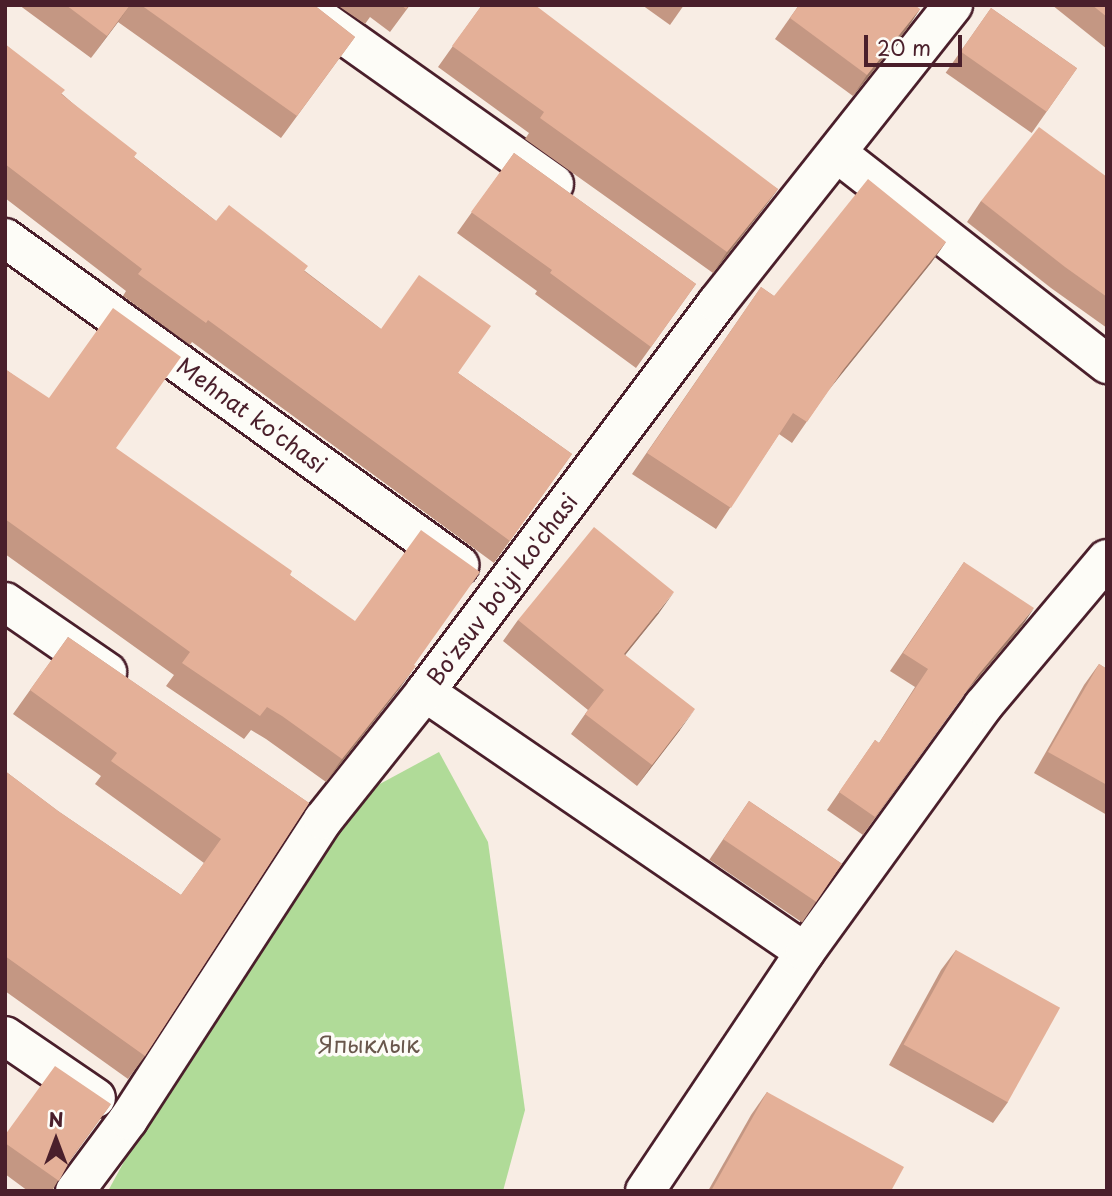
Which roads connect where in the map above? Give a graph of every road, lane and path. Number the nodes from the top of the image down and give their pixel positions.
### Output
1 (301, 5) edge
2 (935, 11) edge
3 (837, 153) junction
4 (583, 205) edge
5 (5, 238) edge
6 (683, 279) edge
7 (717, 303) junction
8 (1107, 364) edge
9 (1107, 559) edge
10 (498, 593) junction
11 (5, 602) edge
12 (425, 692) junction
13 (141, 695) edge
14 (289, 797) edge
15 (323, 820) junction
16 (805, 952) junction
17 (5, 1036) edge
18 (128, 1120) junction
19 (75, 1191) edge
20 (645, 1191) edge

1 - 4 street
2 - 3 street, Bo'zsuv bo'yi ko'chasi
3 - 7 street, Bo'zsuv bo'yi ko'chasi
3 - 8 street
5 - 10 street, Mehnat ko'chasi
6 - 7 street
7 - 10 street, Bo'zsuv bo'yi ko'chasi
9 - 16 street
10 - 12 street, Bo'zsuv bo'yi ko'chasi
11 - 13 street
12 - 15 street, Bo'zsuv bo'yi ko'chasi
12 - 16 street
14 - 15 street
15 - 18 street, Bo'zsuv bo'yi ko'chasi
16 - 20 street
17 - 18 street
18 - 19 street, Bo'zsuv bo'yi ko'chasi

